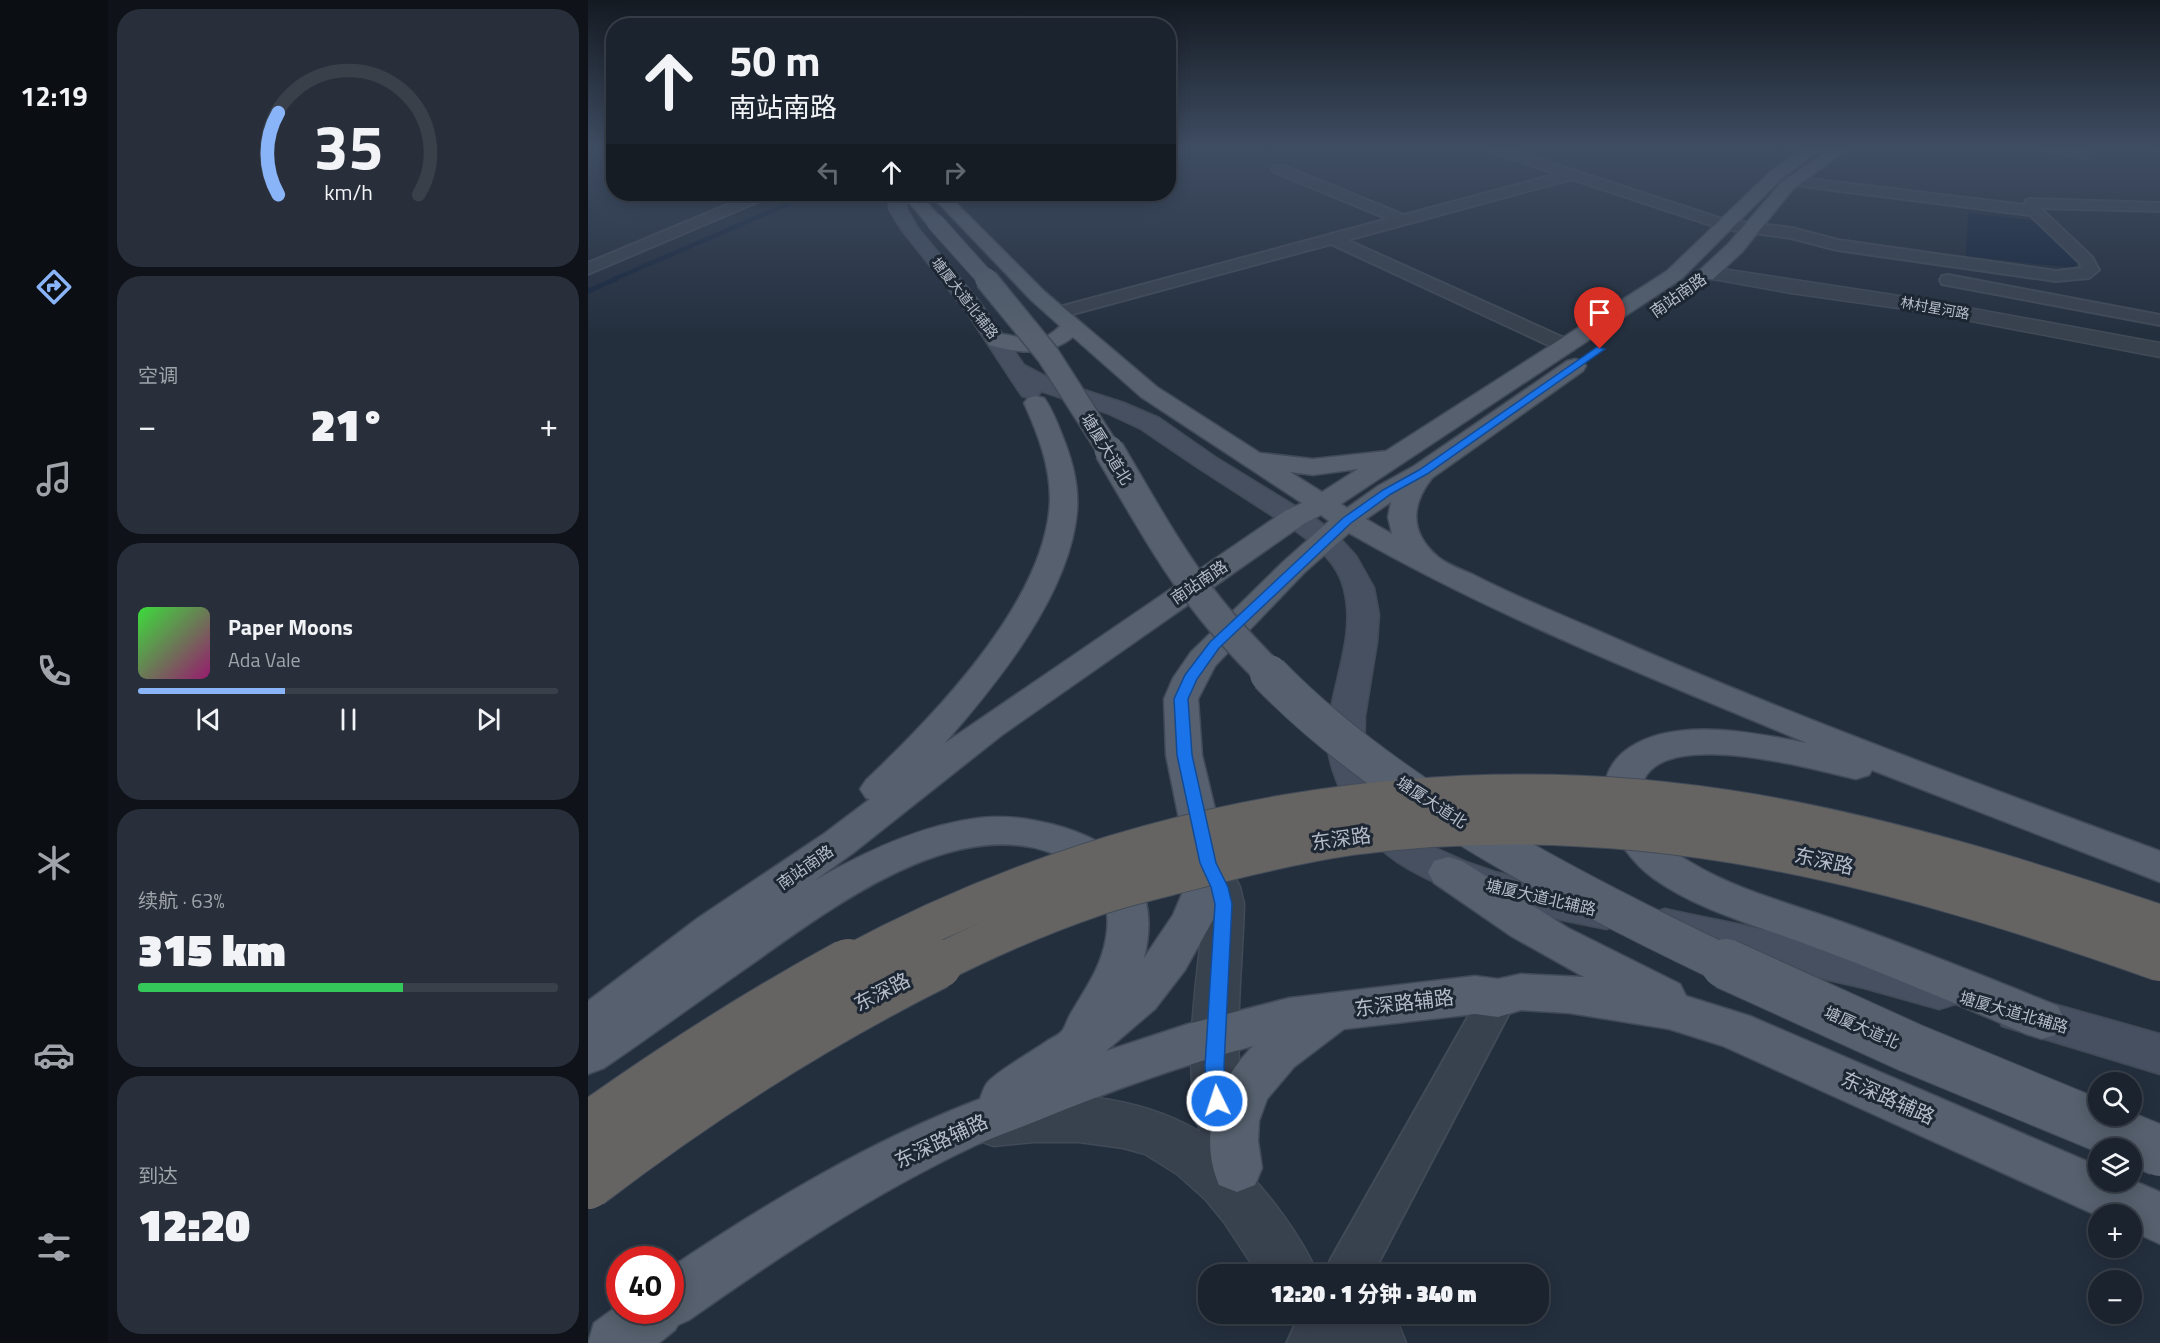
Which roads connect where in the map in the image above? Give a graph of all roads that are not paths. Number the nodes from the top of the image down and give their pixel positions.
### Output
1 (725, 211) edge
2 (899, 211) edge
3 (939, 211) edge
4 (940, 211) edge
5 (1380, 211) edge
6 (1437, 211) edge
7 (1683, 211) edge
8 (1737, 211) edge
9 (1766, 211) edge
10 (2034, 211) edge
11 (1403, 220) junction
12 (1723, 224) junction
13 (1753, 227) junction
14 (1811, 238) junction
15 (1332, 239) junction
16 (588, 269) edge
17 (1895, 270) dead end
18 (1709, 273) junction
19 (1930, 277) dead end
20 (1667, 303) dead end
21 (1065, 320) junction
22 (2160, 320) edge
23 (997, 340) junction
24 (1566, 346) junction
25 (2160, 350) edge
26 (1594, 353) dead end
27 (1028, 387) junction
28 (1404, 451) junction
29 (1241, 452) junction
30 (1200, 458) junction
31 (1423, 472) junction
32 (1322, 520) junction
33 (1432, 567) junction
34 (1935, 782) junction
35 (1208, 863) junction
36 (2160, 867) edge
37 (1448, 872) junction
38 (2160, 924) edge
39 (713, 930) junction
40 (2160, 962) edge
41 (1498, 998) junction
42 (1354, 1010) junction
43 (2042, 1020) junction
44 (588, 1027) edge
45 (1734, 1030) junction
46 (1216, 1036) junction
47 (588, 1054) edge
48 (2160, 1054) edge
49 (1057, 1062) junction
50 (588, 1128) edge
51 (955, 1131) junction
52 (2160, 1151) edge
53 (588, 1184) edge
54 (1242, 1189) junction
55 (2160, 1218) edge
56 (1285, 1264) edge
57 (1353, 1264) edge
58 (684, 1291) edge
59 (639, 1324) edge
60 (1321, 1324) edge
61 (1345, 1324) edge
62 (614, 1343) edge
63 (1311, 1343) edge
64 (1378, 1343) edge

1 - 16 street
2 - 23 main road, 塘厦大道北辅路
3 - 52 main road, 塘厦大道北, bridge
4 - 21 main road, 塘厦大道北
5 - 11 street
6 - 11 street
7 - 12 street
8 - 12 main road, 南站南路
9 - 13 main road, 南站南路
10 - 14 street
11 - 15 street
12 - 13 street
12 - 24 main road, 南站南路
13 - 14 street
13 - 18 main road, 南站南路
14 - 17 street
15 - 21 street
15 - 24 street
18 - 20 main road, 南站南路
18 - 25 street, 林村星河路
19 - 22 street
21 - 23 main road
21 - 29 main road, 塘厦大道北
23 - 27 main road, 塘厦大道北辅路
24 - 28 main road, 南站南路
26 - 31 main road, 南站南路
27 - 30 main road, 塘厦大道北辅路
27 - 30 main road, 塘厦大道北辅路
27 - 39 main road
28 - 29 main road
28 - 32 main road, 南站南路
29 - 32 main road, 塘厦大道北
30 - 32 main road, 塘厦大道北辅路
31 - 32 main road, 南站南路
31 - 33 main road
32 - 33 main road, 塘厦大道北
32 - 35 main road, 南站南路
32 - 37 main road, 塘厦大道北辅路
32 - 39 main road, 南站南路
33 - 34 main road, 塘厦大道北
34 - 36 main road, 塘厦大道北
34 - 43 main road
35 - 46 street
35 - 49 main road, 南站南路
37 - 43 main road, 塘厦大道北辅路
37 - 45 main road
38 - 50 highway, 东深路, bridge
39 - 44 main road, 南站南路
40 - 53 highway, 东深路, bridge
41 - 42 main road, 东深路辅路
41 - 45 main road, 东深路辅路
41 - 57 street
42 - 46 main road, 东深路辅路
42 - 54 main road
43 - 48 main road, 塘厦大道北辅路
45 - 55 main road, 东深路辅路
46 - 51 main road, 东深路辅路
46 - 54 street
47 - 49 main road
49 - 51 main road, 南站南路
51 - 54 street
51 - 58 main road, 东深路辅路
54 - 56 street
59 - 62 main road
60 - 63 street
61 - 64 street

